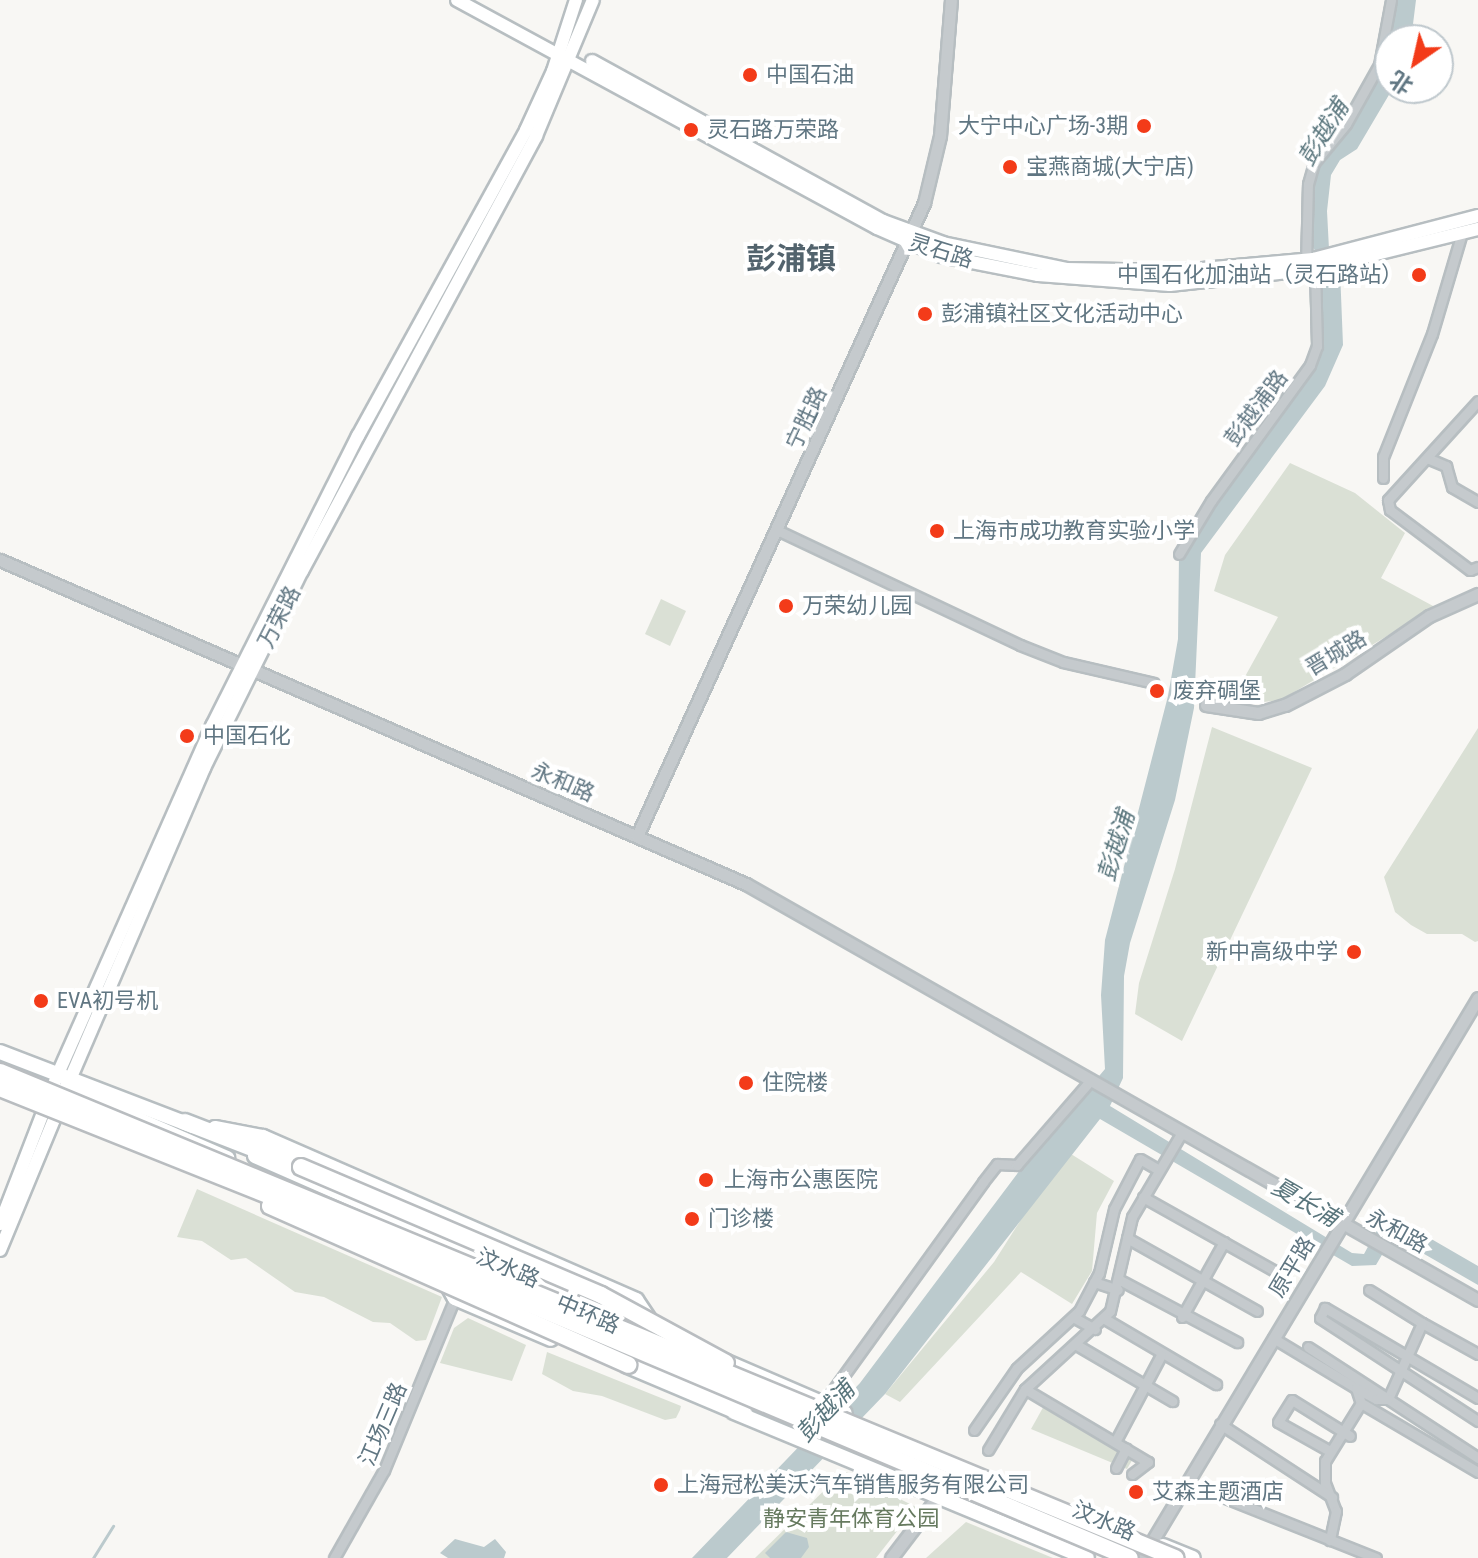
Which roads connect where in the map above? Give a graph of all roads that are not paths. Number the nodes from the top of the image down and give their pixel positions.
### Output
1 (457, 0) edge
2 (471, 0) edge
3 (576, 0) edge
4 (593, 0) edge
5 (951, 0) edge
6 (1391, 0) edge
7 (566, 52) junction
8 (1478, 216) edge
9 (1478, 229) edge
10 (1462, 233) junction
11 (910, 237) junction
12 (1344, 257) junction
13 (1311, 265) junction
14 (1478, 401) edge
15 (1427, 458) junction
16 (1383, 478) dead end
17 (1478, 502) edge
18 (777, 530) junction
19 (1179, 554) dead end
20 (0, 560) edge
21 (1478, 567) edge
22 (1478, 594) edge
23 (246, 668) junction
24 (1154, 683) dead end
25 (1206, 705) dead end
26 (637, 836) junction
27 (1478, 998) edge
28 (0, 1052) edge
29 (0, 1062) edge
30 (0, 1072) edge
31 (1091, 1080) junction
32 (62, 1082) junction
33 (0, 1085) edge
34 (0, 1095) edge
35 (113, 1096) junction
36 (85, 1097) junction
37 (53, 1109) junction
38 (163, 1116) junction
39 (185, 1122) junction
40 (1179, 1136) junction
41 (154, 1143) junction
42 (198, 1145) junction
43 (170, 1160) junction
44 (198, 1167) junction
45 (1159, 1170) junction
46 (340, 1171) junction
47 (1143, 1197) junction
48 (358, 1204) junction
49 (1341, 1223) junction
50 (0, 1224) edge
51 (1127, 1238) junction
52 (1224, 1242) junction
53 (0, 1250) edge
54 (1280, 1274) dead end
55 (445, 1280) junction
56 (1203, 1281) junction
57 (1094, 1282) junction
58 (1118, 1284) junction
59 (1369, 1290) dead end
60 (455, 1298) junction
61 (1478, 1300) edge
62 (1257, 1311) dead end
63 (1073, 1317) junction
64 (1182, 1317) junction
65 (1105, 1319) junction
66 (1422, 1323) junction
67 (1095, 1329) junction
68 (657, 1333) junction
69 (1273, 1338) junction
70 (1237, 1342) dead end
71 (1075, 1344) junction
72 (1308, 1347) dead end
73 (1478, 1354) edge
74 (661, 1355) junction
75 (1161, 1355) junction
76 (1407, 1357) junction
77 (627, 1360) junction
78 (1401, 1369) junction
79 (734, 1379) junction
80 (764, 1383) junction
81 (1216, 1384) dead end
82 (1144, 1385) junction
83 (1356, 1388) junction
84 (1025, 1389) junction
85 (1478, 1398) edge
86 (1388, 1399) junction
87 (1172, 1401) dead end
88 (1361, 1403) junction
89 (820, 1410) junction
90 (744, 1414) junction
91 (1478, 1421) edge
92 (1220, 1424) junction
93 (974, 1430) dead end
94 (1340, 1430) junction
95 (872, 1435) junction
96 (1350, 1436) dead end
97 (1115, 1442) junction
98 (1126, 1448) junction
99 (988, 1450) dead end
100 (1328, 1450) junction
101 (1478, 1457) edge
102 (1116, 1468) dead end
103 (1478, 1472) edge
104 (988, 1473) junction
105 (1132, 1474) dead end
106 (939, 1495) junction
107 (1218, 1495) dead end
108 (1018, 1498) junction
109 (1335, 1499) junction
110 (1330, 1540) junction
111 (1142, 1553) edge
112 (334, 1558) edge
113 (891, 1558) edge
114 (1087, 1558) edge
115 (1161, 1558) edge
116 (1175, 1558) edge
117 (1193, 1558) edge
118 (1376, 1558) edge

1 - 7 main road, 灵石路
2 - 7 main road, 灵石路
3 - 7 main road, 万荣路
4 - 7 main road, 万荣路
5 - 11 street, 宁胜路
6 - 13 street, 彭越浦路
7 - 11 main road, 灵石路
7 - 23 main road, 万荣路
8 - 12 main road, 灵石路
9 - 10 main road, 灵石路
10 - 12 main road, 灵石路
10 - 16 street
11 - 13 main road, 灵石路
11 - 18 street, 宁胜路
12 - 13 main road, 灵石路
13 - 19 street, 彭越浦路
14 - 15 street
15 - 17 street
15 - 21 street
18 - 24 street
18 - 26 street, 宁胜路
20 - 23 street, 永和路
22 - 25 street, 晋城路
23 - 26 street, 永和路
23 - 32 main road, 万荣路
26 - 31 street, 永和路
27 - 49 street, 原平路
28 - 32 main road, 汶水路
29 - 32 main road
30 - 80 highway, 中环路, bridge
31 - 40 street, 永和路
31 - 89 street
32 - 35 main road, 汶水路
32 - 36 main road
32 - 37 main road, 万荣路
33 - 37 main road
33 - 44 highway, 中环路, bridge
34 - 37 main road, 汶水路
35 - 36 main road
35 - 38 main road, 汶水路
36 - 42 main road
37 - 41 main road
37 - 43 main road, 汶水路
37 - 50 main road, 万荣路
37 - 53 main road, 万荣路
38 - 39 main road, 汶水路
38 - 42 main road
39 - 46 main road
39 - 48 main road, 汶水路
39 - 80 highway, bridge
40 - 45 street
40 - 49 street, 永和路
41 - 43 main road
41 - 74 main road
42 - 79 main road
43 - 55 main road, 汶水路
44 - 77 highway, bridge
44 - 111 highway, 中环路, bridge
45 - 47 street
45 - 57 street
46 - 48 main road
46 - 68 main road
47 - 51 street
47 - 52 street
48 - 68 main road, 汶水路
49 - 61 street, 永和路
49 - 69 street, 原平路
51 - 56 street
51 - 58 street
52 - 54 street
52 - 56 street
55 - 60 main road, 汶水路
55 - 77 main road
56 - 62 street
56 - 64 street
57 - 58 street
57 - 63 street
58 - 64 street
58 - 65 street
59 - 66 street
60 - 90 main road, 汶水路
60 - 112 street, 江场三路
63 - 67 street
63 - 93 street
64 - 70 street
65 - 67 street
65 - 75 street
66 - 73 street
66 - 76 street
67 - 71 street
68 - 80 main road, 汶水路
69 - 83 street
69 - 92 street, 原平路
71 - 82 street
71 - 84 street
72 - 86 street
74 - 77 main road
74 - 89 main road
75 - 81 street
75 - 82 street
76 - 78 street
76 - 78 street
76 - 85 street
77 - 90 highway
78 - 86 street
78 - 91 street
79 - 80 main road
79 - 89 main road
80 - 89 main road, 汶水路
80 - 116 highway, 中环路, bridge
82 - 87 street
82 - 97 street
83 - 86 street
83 - 88 street
84 - 97 street
84 - 99 street
86 - 101 street
88 - 94 street
88 - 103 street
89 - 95 main road, 汶水路
89 - 95 main road, bridge
90 - 106 main road, 汶水路
92 - 109 street
92 - 111 street, 原平路
94 - 96 street
94 - 100 street
94 - 100 street
95 - 104 main road, 汶水路
95 - 108 main road, 汶水路
95 - 111 main road, 汶水路
97 - 98 street
98 - 102 street
98 - 105 street
100 - 109 street
104 - 108 main road
104 - 111 main road, 汶水路
106 - 113 street
106 - 114 main road, 汶水路
107 - 110 street
108 - 111 main road, 汶水路
109 - 110 street
110 - 118 street
111 - 115 main road, 汶水路
111 - 117 main road, 汶水路

